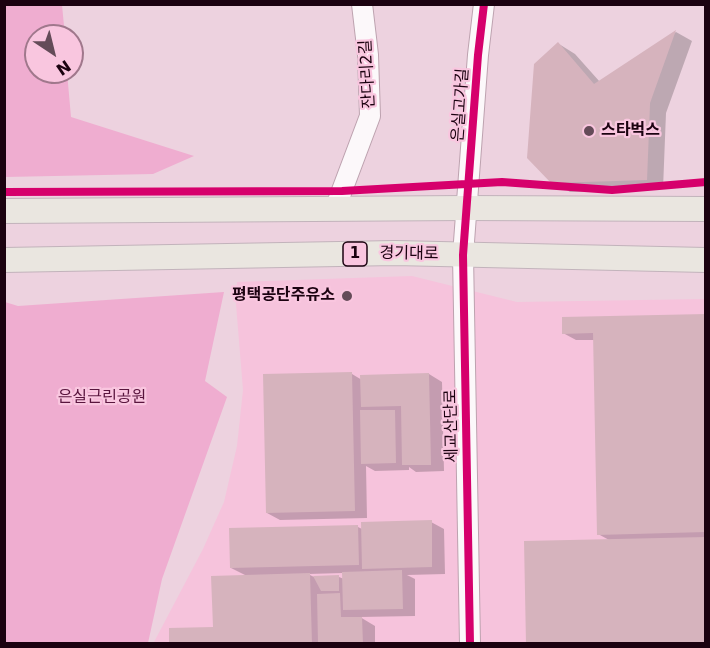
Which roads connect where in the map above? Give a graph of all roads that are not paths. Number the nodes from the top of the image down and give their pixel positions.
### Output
1 (362, 4) edge
2 (484, 4) edge
3 (466, 208) junction
4 (335, 209) junction
5 (705, 209) edge
6 (4, 211) edge
7 (463, 255) junction
8 (4, 260) edge
9 (705, 260) edge
10 (470, 644) edge

1 - 4 street, 잔다리2길
2 - 3 street, 은실고가길
3 - 4 main road
3 - 5 main road
3 - 7 street, 세교산단로
4 - 6 main road
7 - 8 main road, 경기대로 / 1
7 - 9 main road, 경기대로 / 1
7 - 10 street, 세교산단로

